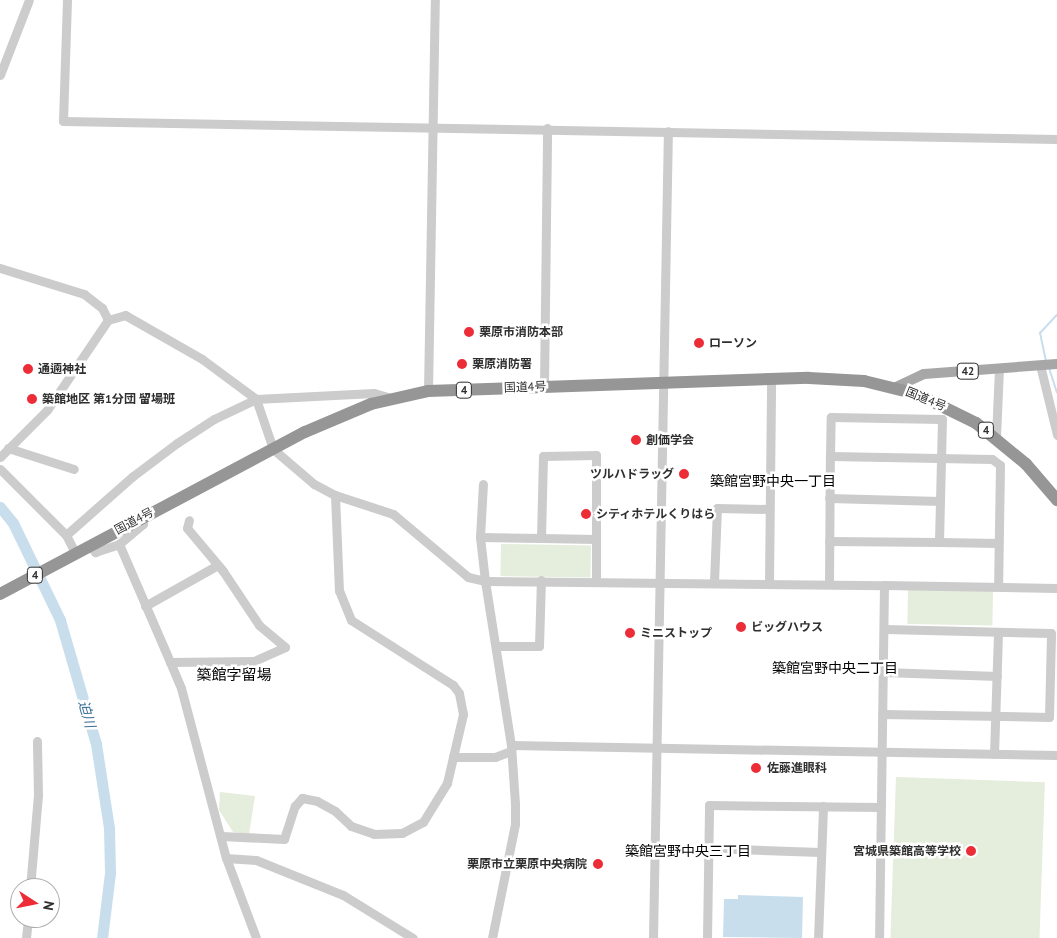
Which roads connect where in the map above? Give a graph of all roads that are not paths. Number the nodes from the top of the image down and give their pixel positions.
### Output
1 (29, 0) edge
2 (67, 0) edge
3 (435, 0) edge
4 (0, 75) edge
5 (433, 128) junction
6 (547, 128) junction
7 (668, 131) junction
8 (1057, 139) edge
9 (0, 268) edge
10 (108, 320) junction
11 (1048, 365) edge
12 (999, 369) junction
13 (771, 379) junction
14 (662, 383) junction
15 (544, 386) junction
16 (896, 387) junction
17 (428, 391) junction
18 (391, 398) junction
19 (256, 399) junction
20 (1057, 436) edge
21 (996, 438) junction
22 (8, 448) junction
23 (273, 449) junction
24 (830, 456) junction
25 (0, 457) edge
26 (941, 458) junction
27 (0, 469) edge
28 (74, 470) dead end
29 (483, 484) dead end
30 (335, 495) junction
31 (829, 498) junction
32 (1057, 500) edge
33 (940, 501) junction
34 (769, 509) junction
35 (140, 518) junction
36 (189, 520) dead end
37 (66, 535) junction
38 (480, 537) junction
39 (542, 538) junction
40 (596, 539) junction
41 (829, 541) junction
42 (939, 542) junction
43 (998, 543) junction
44 (119, 544) junction
45 (90, 545) junction
46 (72, 555) junction
47 (216, 566) junction
48 (541, 580) junction
49 (486, 581) junction
50 (596, 581) junction
51 (659, 582) junction
52 (714, 582) junction
53 (769, 582) junction
54 (829, 584) junction
55 (884, 585) junction
56 (998, 586) junction
57 (1057, 588) edge
58 (1, 594) edge
59 (145, 606) junction
60 (885, 629) junction
61 (998, 633) junction
62 (496, 646) junction
63 (170, 662) junction
64 (884, 672) junction
65 (996, 676) junction
66 (882, 714) junction
67 (995, 716) junction
68 (37, 741) dead end
69 (656, 747) junction
70 (511, 748) junction
71 (881, 752) junction
72 (994, 754) junction
73 (1057, 755) edge
74 (453, 757) junction
75 (823, 806) junction
76 (880, 807) junction
77 (221, 836) junction
78 (709, 848) junction
79 (820, 852) junction
80 (226, 858) junction
81 (31, 878) edge
82 (256, 938) edge
83 (413, 938) edge
84 (492, 938) edge
85 (653, 938) edge
86 (707, 938) edge
87 (818, 938) edge
88 (879, 938) edge

1 - 4 street
2 - 5 street
3 - 5 street
5 - 6 street
5 - 17 street
6 - 7 street
6 - 15 street
7 - 8 street
7 - 14 street
9 - 10 street
10 - 19 street
10 - 22 street
11 - 12 main road, 42
11 - 20 street
12 - 16 main road, 42
12 - 21 street
13 - 14 highway, 国道4号 / 4
13 - 16 highway, 国道4号 / 4
13 - 34 street
14 - 15 highway, 国道4号 / 4
14 - 51 street
15 - 17 highway, 国道4号 / 4
16 - 21 highway, 国道4号 / 4
17 - 18 highway, 国道4号 / 4
18 - 19 street
18 - 23 highway, 国道4号 / 4
19 - 23 street
19 - 37 street
21 - 32 highway, 国道4号 / 4
22 - 25 street
22 - 28 street
23 - 30 street
23 - 35 highway, 国道4号 / 4
24 - 26 street
24 - 26 street
24 - 31 street
26 - 33 street
26 - 43 street
27 - 37 street
29 - 38 street
30 - 49 street
30 - 74 street
31 - 33 street
31 - 41 street
33 - 42 street
34 - 52 street
34 - 53 street
35 - 44 street
35 - 45 highway, 国道4号 / 4
36 - 47 street
37 - 46 street
38 - 39 street
38 - 49 street
39 - 40 street
39 - 40 street
40 - 50 street
41 - 42 street
41 - 54 street
42 - 43 street
43 - 56 street
44 - 45 street
44 - 59 street
45 - 46 highway, 国道4号 / 4
46 - 58 highway, 国道4号 / 4
47 - 59 street
47 - 63 street
48 - 49 street
48 - 50 street
48 - 62 street
49 - 62 street
50 - 51 street
51 - 52 street
51 - 69 street
52 - 53 street
53 - 54 street
54 - 55 street
55 - 56 street
55 - 60 street
56 - 57 street
59 - 63 street
60 - 61 street
60 - 64 street
61 - 65 street
61 - 67 street
62 - 70 street
63 - 77 street
64 - 65 street
64 - 66 street
65 - 67 street
66 - 67 street
66 - 71 street
67 - 72 street
68 - 81 street
69 - 70 street
69 - 71 street
69 - 85 street
70 - 74 street
70 - 84 street
71 - 72 street
71 - 76 street
72 - 73 street
74 - 77 street
75 - 76 street
75 - 78 street
75 - 79 street
76 - 88 street
77 - 80 street
78 - 79 street
78 - 86 street
79 - 87 street
80 - 82 street
80 - 83 street

